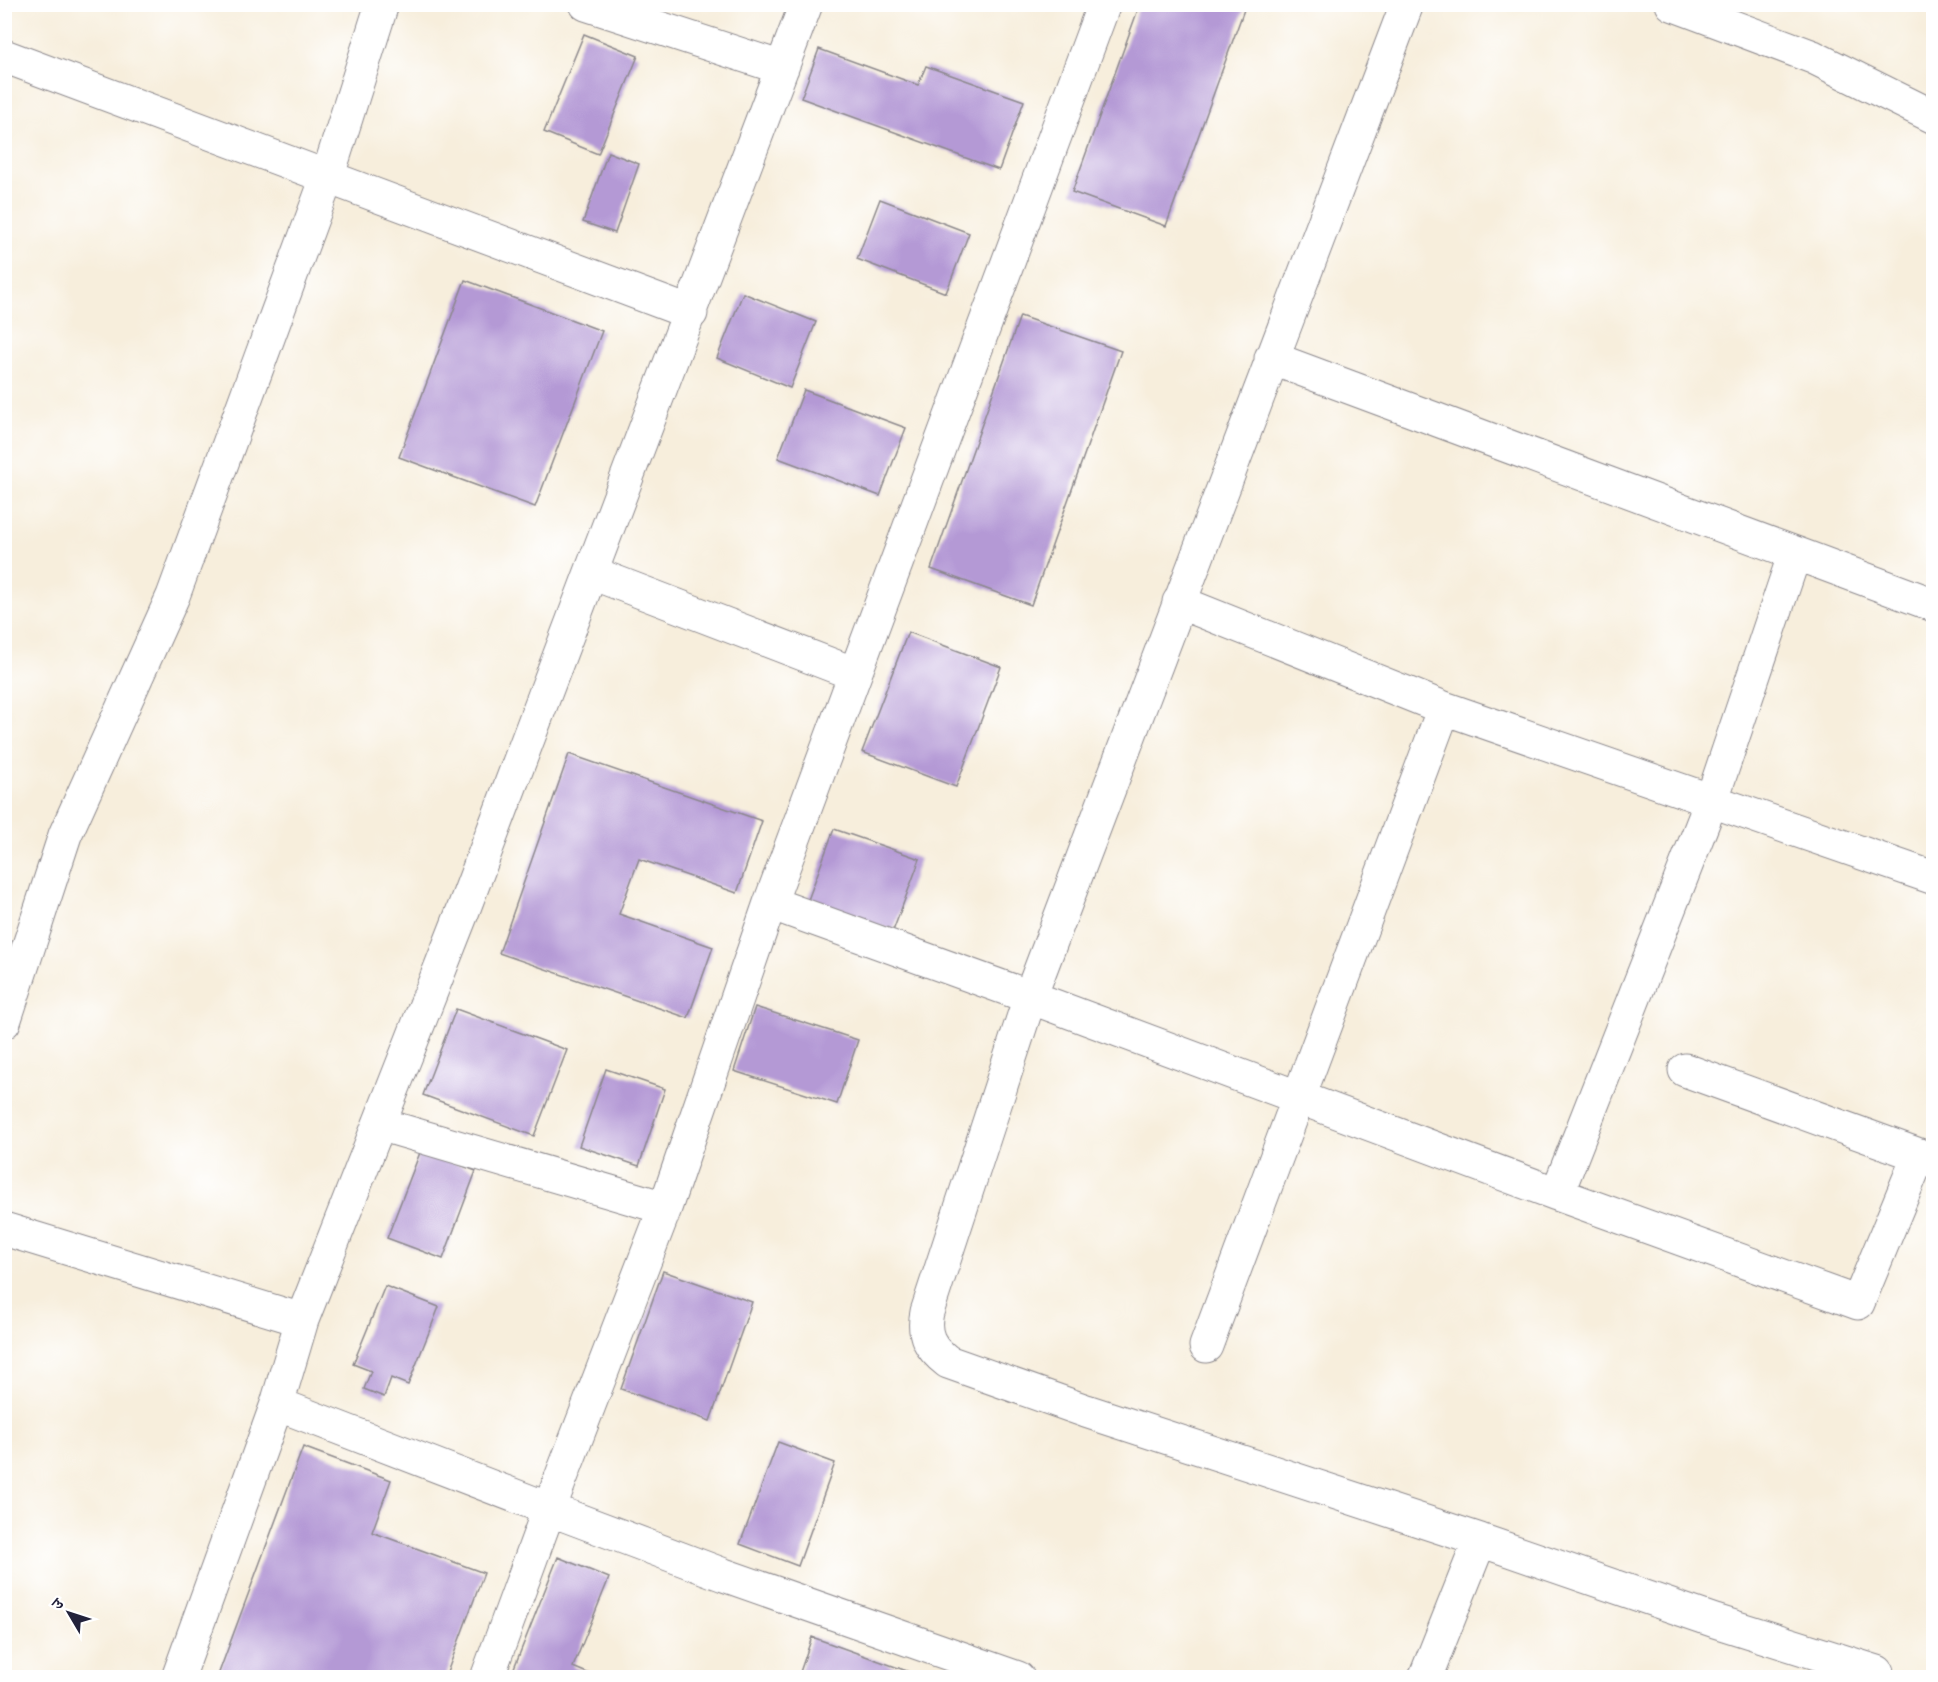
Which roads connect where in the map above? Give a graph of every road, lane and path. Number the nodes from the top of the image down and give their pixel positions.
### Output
1 (382, 4) edge
2 (586, 4) edge
3 (806, 4) edge
4 (1104, 4) edge
5 (1407, 4) edge
6 (1672, 4) edge
7 (4, 56) edge
8 (782, 68) junction
9 (1934, 117) edge
10 (328, 175) junction
11 (691, 313) junction
12 (1271, 358) junction
13 (1795, 554) junction
14 (592, 573) junction
15 (1179, 602) junction
16 (1934, 605) edge
17 (855, 674) junction
18 (1444, 708) junction
19 (1711, 802) junction
20 (1934, 878) edge
21 (770, 903) junction
22 (1030, 998) junction
23 (4, 1022) edge
24 (1685, 1070) dead end
25 (1298, 1097) junction
26 (379, 1124) junction
27 (1926, 1157) edge
28 (1557, 1194) junction
29 (665, 1208) junction
30 (4, 1229) edge
31 (302, 1320) junction
32 (1206, 1346) dead end
33 (277, 1404) junction
34 (549, 1509) junction
35 (1480, 1539) junction
36 (1877, 1672) dead end
37 (178, 1677) edge
38 (487, 1677) edge
39 (1018, 1677) edge
40 (1425, 1677) edge

1 - 10 street
2 - 8 street
3 - 8 street
4 - 17 street
5 - 12 street
6 - 9 street
7 - 10 street
8 - 11 street
10 - 11 street
10 - 23 street
11 - 14 street
12 - 13 street
12 - 15 street
13 - 16 street
13 - 19 street
14 - 17 street
14 - 26 street
15 - 18 street
15 - 22 street
17 - 21 street
18 - 19 street
18 - 25 street
19 - 20 street
19 - 28 street
21 - 22 street
21 - 29 street
22 - 25 street
22 - 35 street
24 - 27 street
25 - 28 street
25 - 32 street
26 - 29 street
26 - 31 street
27 - 28 street
29 - 34 street
30 - 31 street
31 - 33 street
33 - 34 street
33 - 37 street
34 - 38 street
34 - 39 street
35 - 36 street
35 - 40 street

